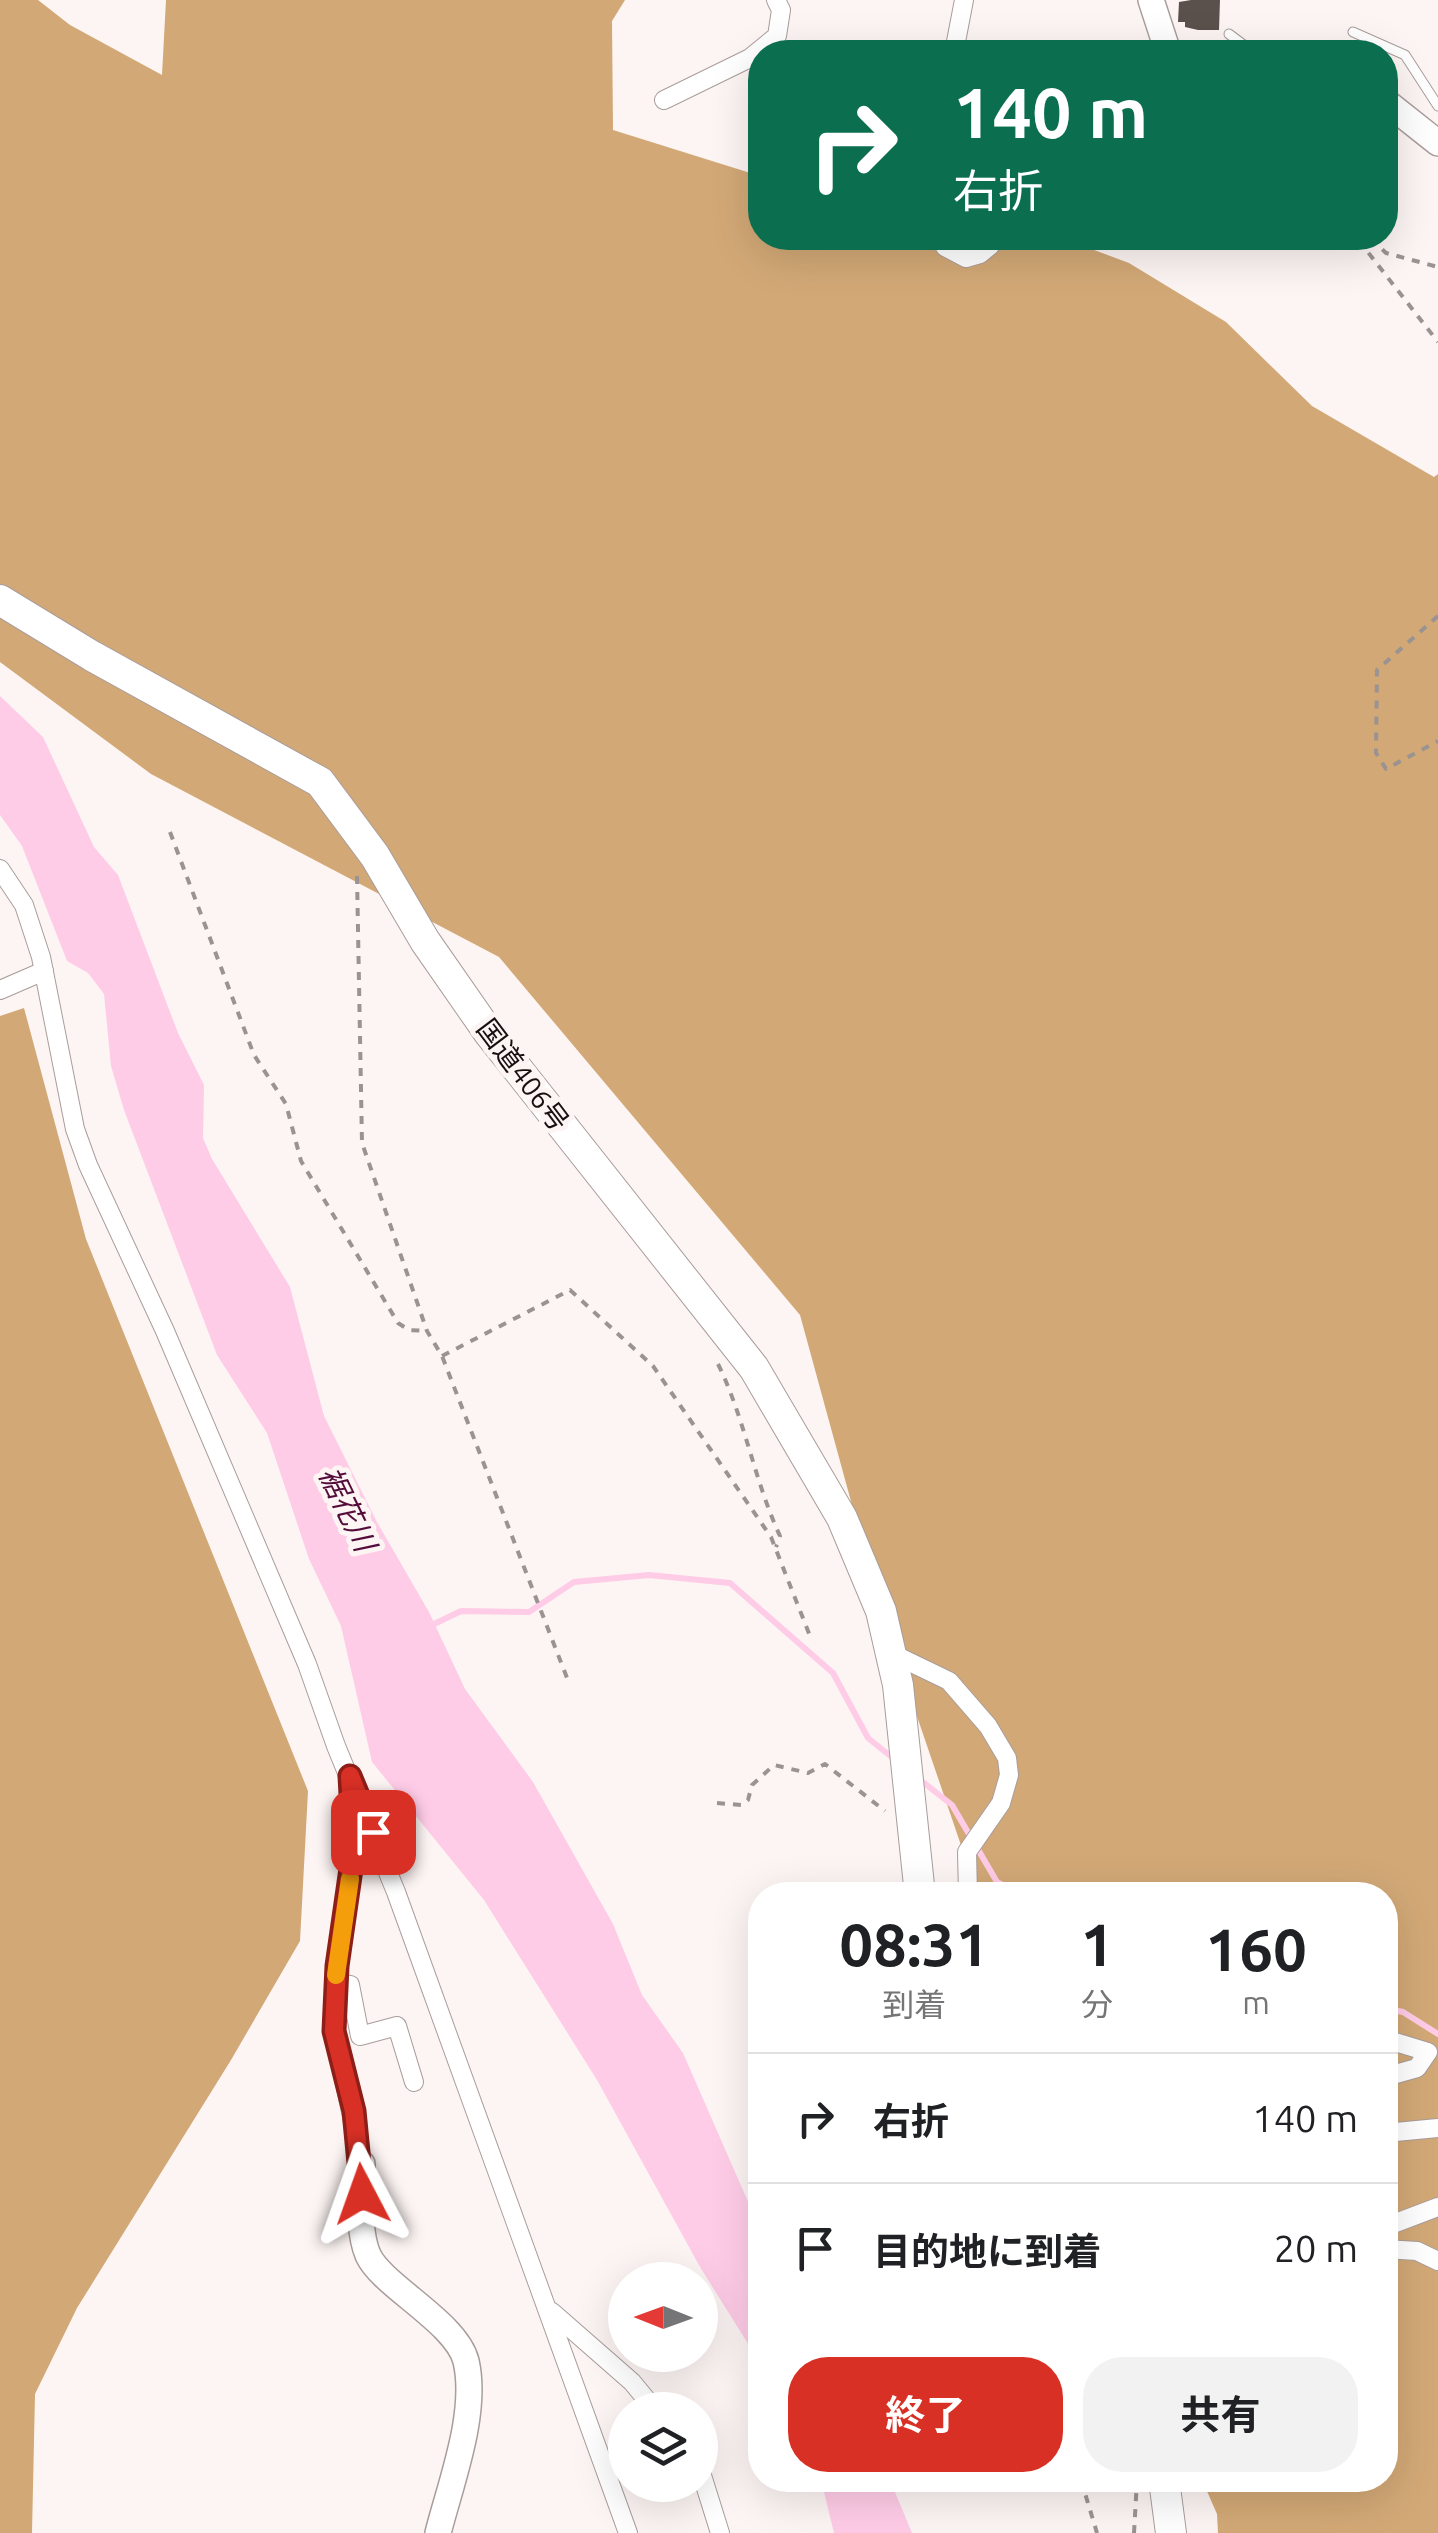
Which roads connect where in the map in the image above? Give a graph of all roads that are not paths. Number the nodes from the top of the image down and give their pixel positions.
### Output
1 (776, 0) edge
2 (964, 0) edge
3 (1151, 0) edge
4 (1353, 32) dead end
5 (1229, 34) dead end
6 (770, 40) edge
7 (956, 40) edge
8 (1164, 40) edge
9 (1237, 40) edge
10 (1371, 40) edge
11 (1398, 52) edge
12 (748, 59) edge
13 (664, 100) dead end
14 (1438, 106) edge
15 (1398, 112) edge
16 (1438, 143) edge
17 (952, 250) edge
18 (984, 250) edge
19 (0, 600) edge
20 (0, 869) edge
21 (44, 971) junction
22 (0, 990) edge
23 (893, 1654) junction
24 (350, 1776) junction
25 (916, 1882) edge
26 (968, 1882) edge
27 (336, 1982) junction
28 (1398, 2044) edge
29 (1398, 2073) edge
30 (414, 2082) dead end
31 (1438, 2128) edge
32 (1398, 2132) edge
33 (362, 2164) joint
34 (1438, 2208) edge
35 (1398, 2223) edge
36 (1398, 2250) edge
37 (1438, 2260) edge
38 (548, 2308) junction
39 (640, 2392) edge
40 (1166, 2492) edge
41 (710, 2502) edge
42 (438, 2533) edge
43 (628, 2533) edge
44 (720, 2533) edge
45 (1171, 2533) edge

1 - 6 street
2 - 7 street
3 - 8 street
4 - 10 lane
5 - 9 lane
11 - 14 lane
12 - 13 street
15 - 16 street
17 - 18 street
19 - 23 highway, 国道406号
20 - 21 street
21 - 22 street
21 - 24 street
23 - 25 highway, 国道406号
23 - 26 street
24 - 27 street
24 - 38 street
27 - 30 street
27 - 33 street
28 - 29 street
31 - 32 street
33 - 42 street
34 - 35 street
36 - 37 street
38 - 39 street
38 - 43 street
40 - 45 highway
41 - 44 street

